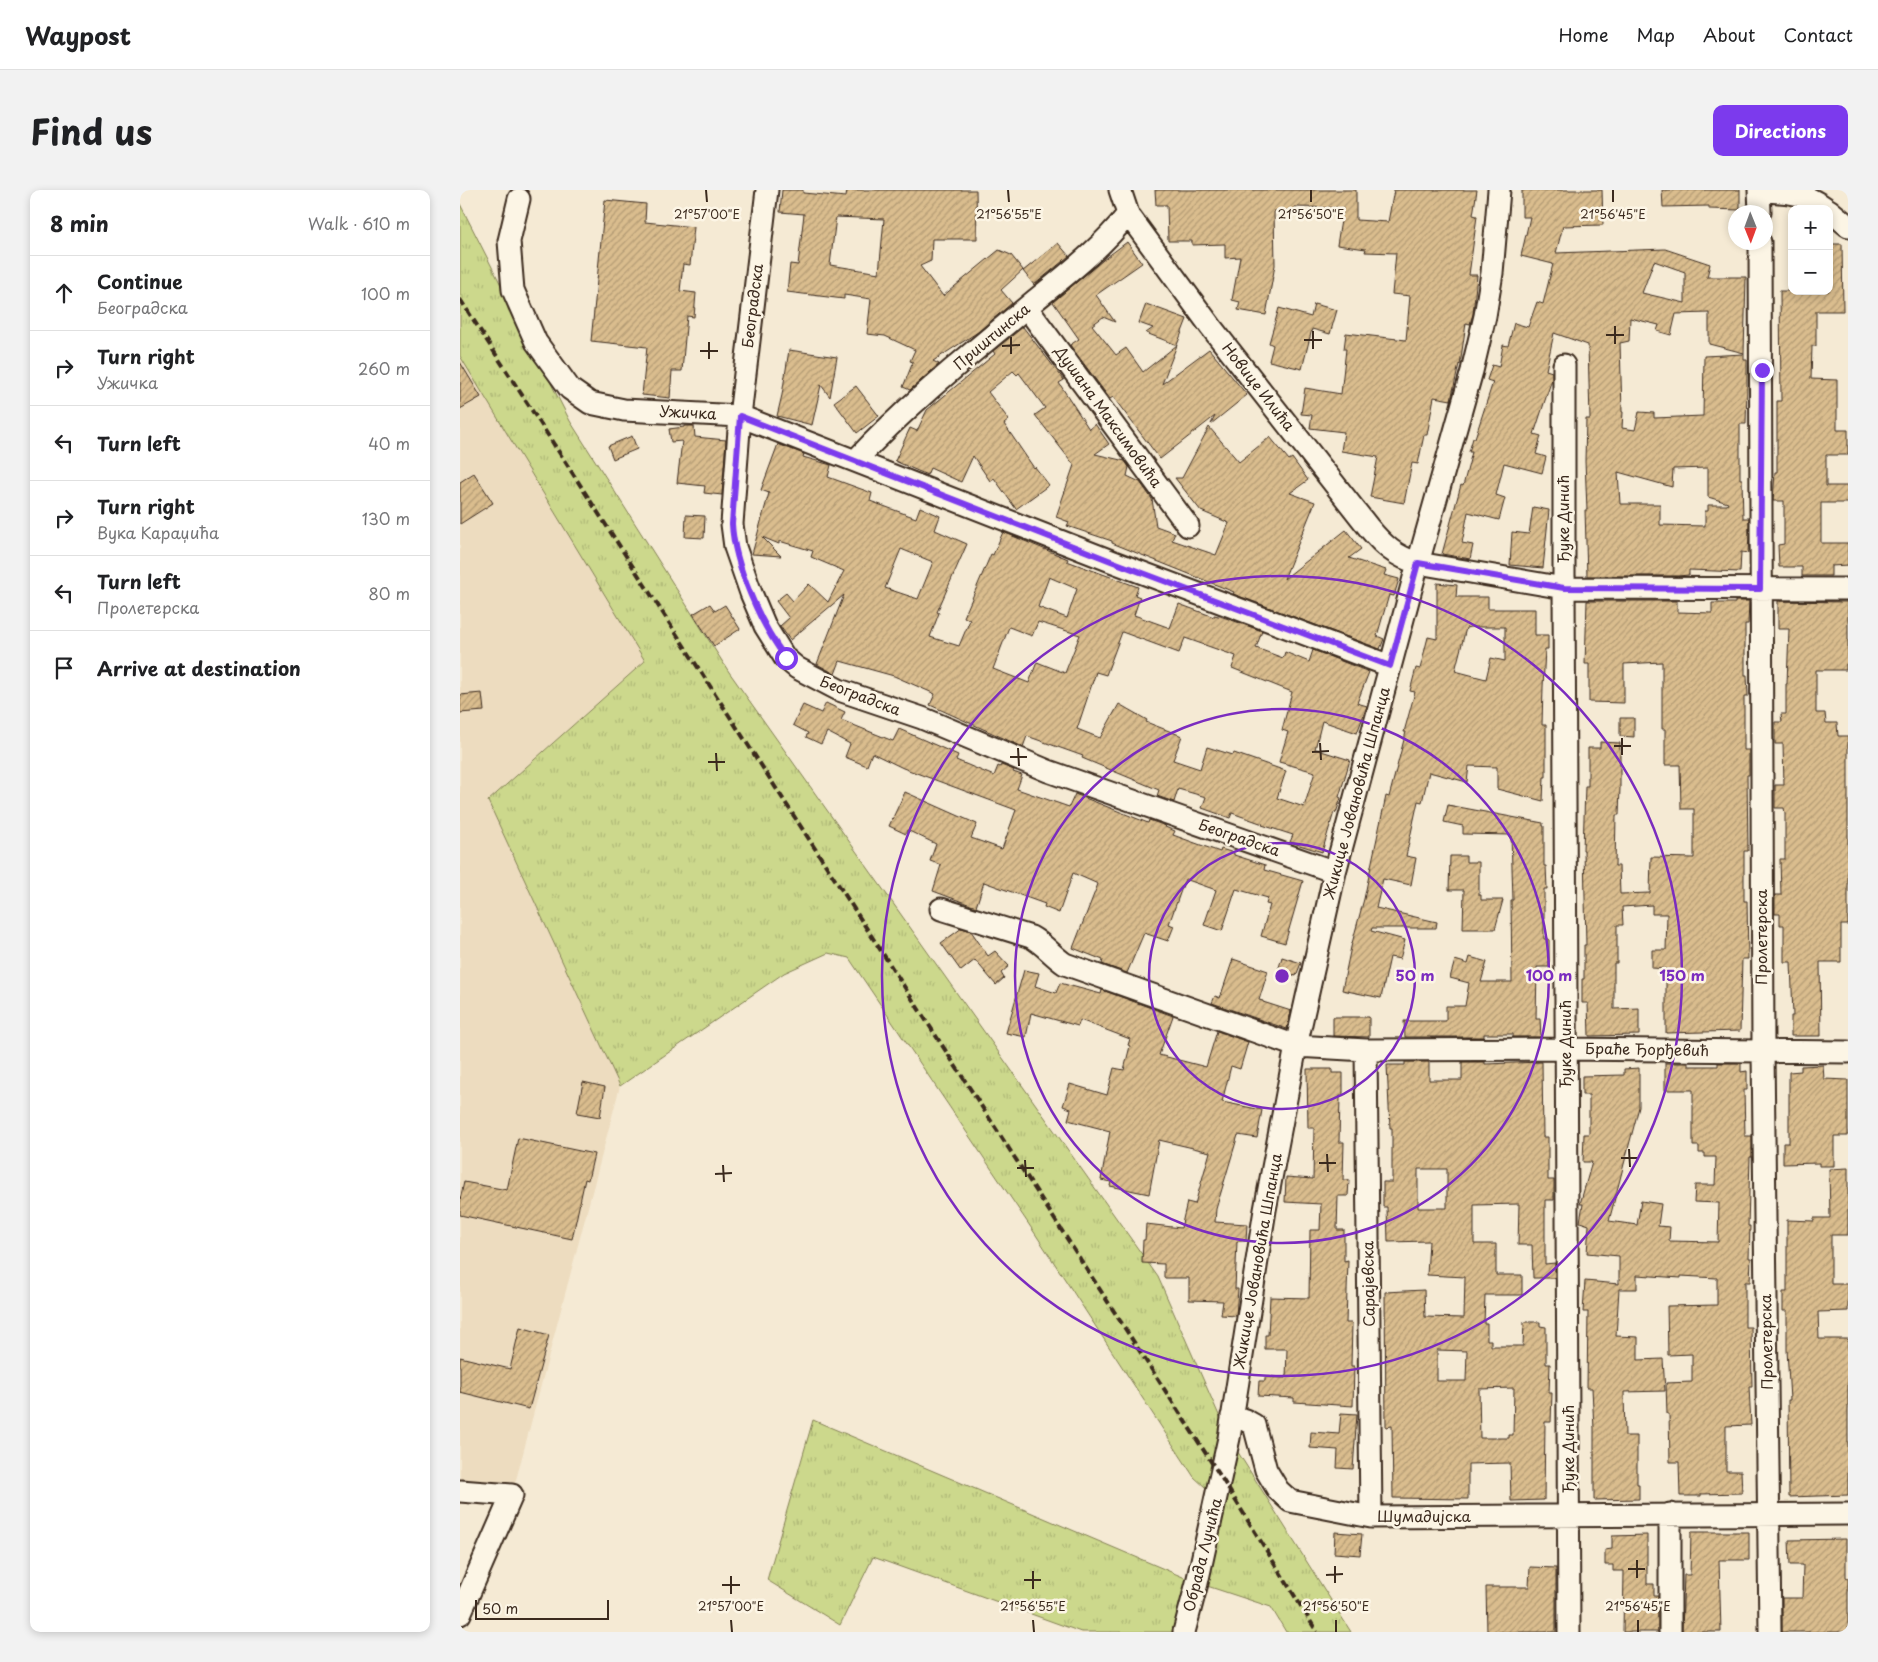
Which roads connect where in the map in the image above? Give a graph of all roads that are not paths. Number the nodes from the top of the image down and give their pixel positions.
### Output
1 (767, 190) edge
2 (1120, 190) edge
3 (1499, 190) edge
4 (1759, 191) edge
5 (519, 199) dead end
6 (1760, 205) edge
7 (1819, 205) edge
8 (1128, 214) junction
9 (1833, 214) edge
10 (1848, 226) edge
11 (1760, 250) edge
12 (1027, 308) junction
13 (1564, 366) dead end
14 (740, 416) junction
15 (856, 460) junction
16 (1188, 526) dead end
17 (1418, 563) junction
18 (1564, 588) junction
19 (1760, 589) junction
20 (1848, 589) edge
21 (1390, 666) junction
22 (1335, 872) junction
23 (941, 909) dead end
24 (1296, 1046) junction
25 (1566, 1049) junction
26 (1366, 1050) junction
27 (1763, 1052) junction
28 (1848, 1052) edge
29 (1232, 1416) junction
30 (1221, 1477) joint
31 (460, 1491) edge
32 (1670, 1514) junction
33 (1769, 1514) junction
34 (1848, 1514) edge
35 (1569, 1516) junction
36 (1371, 1518) junction
37 (460, 1614) edge
38 (1184, 1632) edge
39 (1569, 1632) edge
40 (1670, 1632) edge
41 (1770, 1632) edge

1 - 14 street, Београдска
2 - 8 street, Новице Илића
3 - 17 street, Жикице Јовановића Шпанца
4 - 6 street
4 - 7 street
5 - 14 street, Ужичка
8 - 12 street, Приштинска
8 - 17 street, Новице Илића
9 - 10 street
11 - 19 street, Пролетерска
12 - 15 street, Приштинска
12 - 16 street, Душана Максимовића
13 - 18 street, Ђуке Динић
14 - 15 street, Ужичка
14 - 22 street, Београдска
15 - 21 street, Ужичка
17 - 18 street, Новице Илића
17 - 21 street, Жикице Јовановића Шпанца
18 - 19 street, Новице Илића
18 - 25 street, Ђуке Динић
19 - 20 street, Новице Илића
19 - 27 street, Пролетерска
21 - 22 street, Жикице Јовановића Шпанца
22 - 24 street, Жикице Јовановића Шпанца
23 - 24 street
24 - 26 street, Браће Ђорђевић
24 - 29 street, Жикице Јовановића Шпанца
25 - 26 street, Браће Ђорђевић
25 - 27 street, Браће Ђорђевић
25 - 35 street, Ђуке Динић
26 - 36 street, Сарајевска
27 - 28 street, Браће Ђорђевић
27 - 33 street, Пролетерска
29 - 30 street, Жикице Јовановића Шпанца
29 - 36 street, Шумадијска
30 - 38 street, Обрада Лучића
31 - 37 street
32 - 33 street, Шумадијска
32 - 35 street, Шумадијска
32 - 40 street
33 - 34 street, Шумадијска
33 - 41 street, Пролетерска
35 - 36 street, Шумадијска
35 - 39 street, Ђуке Динић

